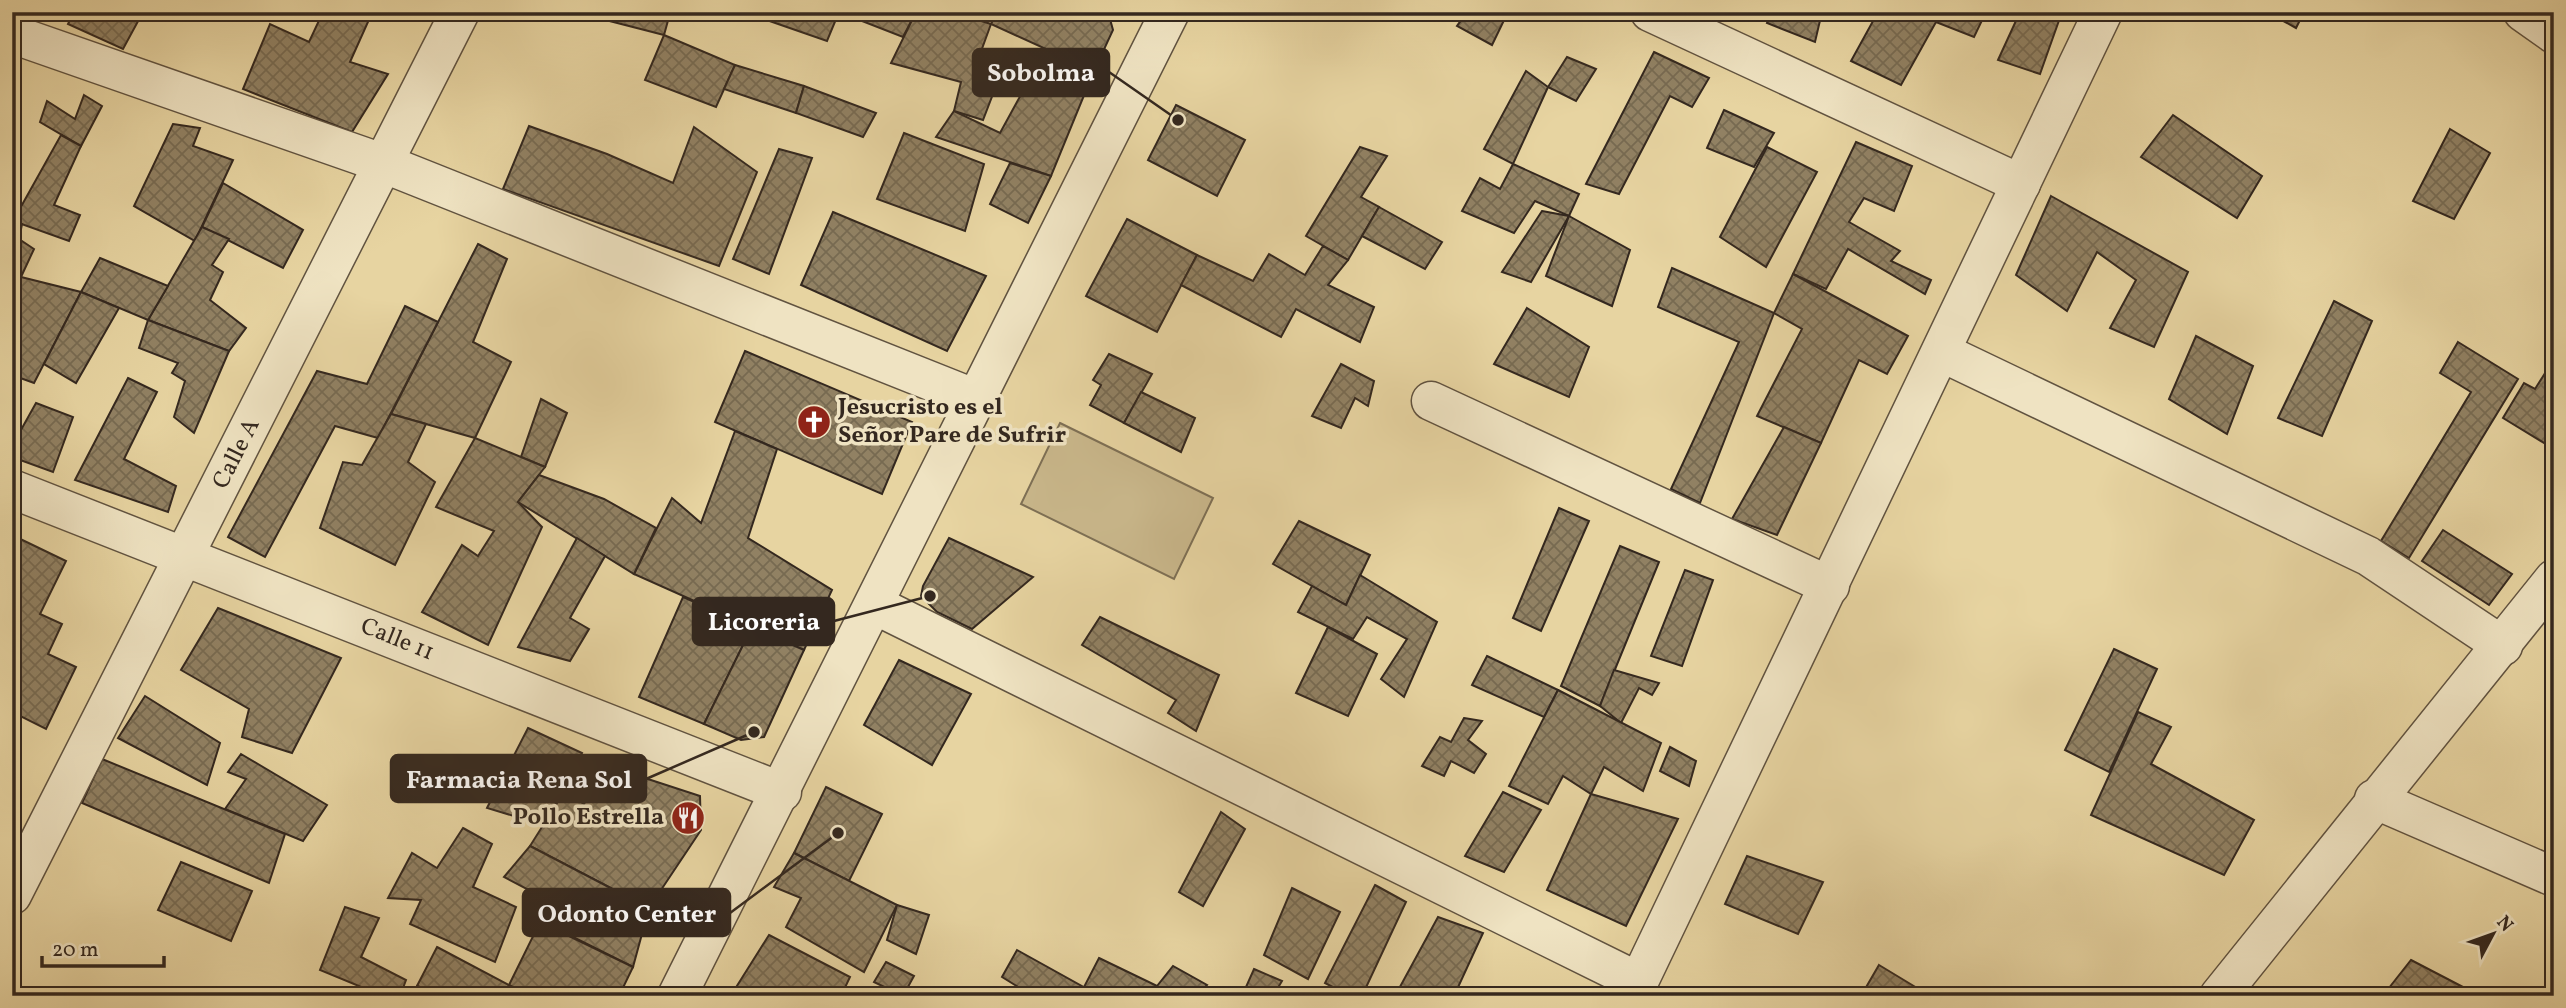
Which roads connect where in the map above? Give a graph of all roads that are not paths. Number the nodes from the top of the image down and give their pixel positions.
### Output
1 (460, 12) edge
2 (1170, 12) edge
3 (1650, 12) edge
4 (2103, 12) edge
5 (2523, 12) edge
6 (12, 34) edge
7 (2554, 34) edge
8 (385, 164) junction
9 (2021, 184) junction
10 (1941, 352) junction
11 (976, 399) junction
12 (1431, 401) dead end
13 (12, 489) edge
14 (184, 556) junction
15 (2554, 579) edge
16 (1830, 586) junction
17 (874, 605) junction
18 (2503, 646) junction
19 (782, 792) junction
20 (2374, 799) junction
21 (2554, 877) edge
22 (12, 895) edge
23 (1635, 989) edge
24 (681, 994) edge
25 (2219, 996) edge

1 - 8 street, Calle A
2 - 11 street
3 - 9 street
4 - 9 street
5 - 7 street
6 - 8 street
8 - 11 street
8 - 14 street, Calle A
9 - 10 street
10 - 16 street
10 - 18 street
11 - 17 street
12 - 16 street
13 - 14 street, Calle 11
14 - 19 street, Calle 11
14 - 22 street, Calle A
15 - 18 street
16 - 23 street
17 - 19 street
17 - 23 street
18 - 20 street
19 - 24 street
20 - 21 street
20 - 25 street

